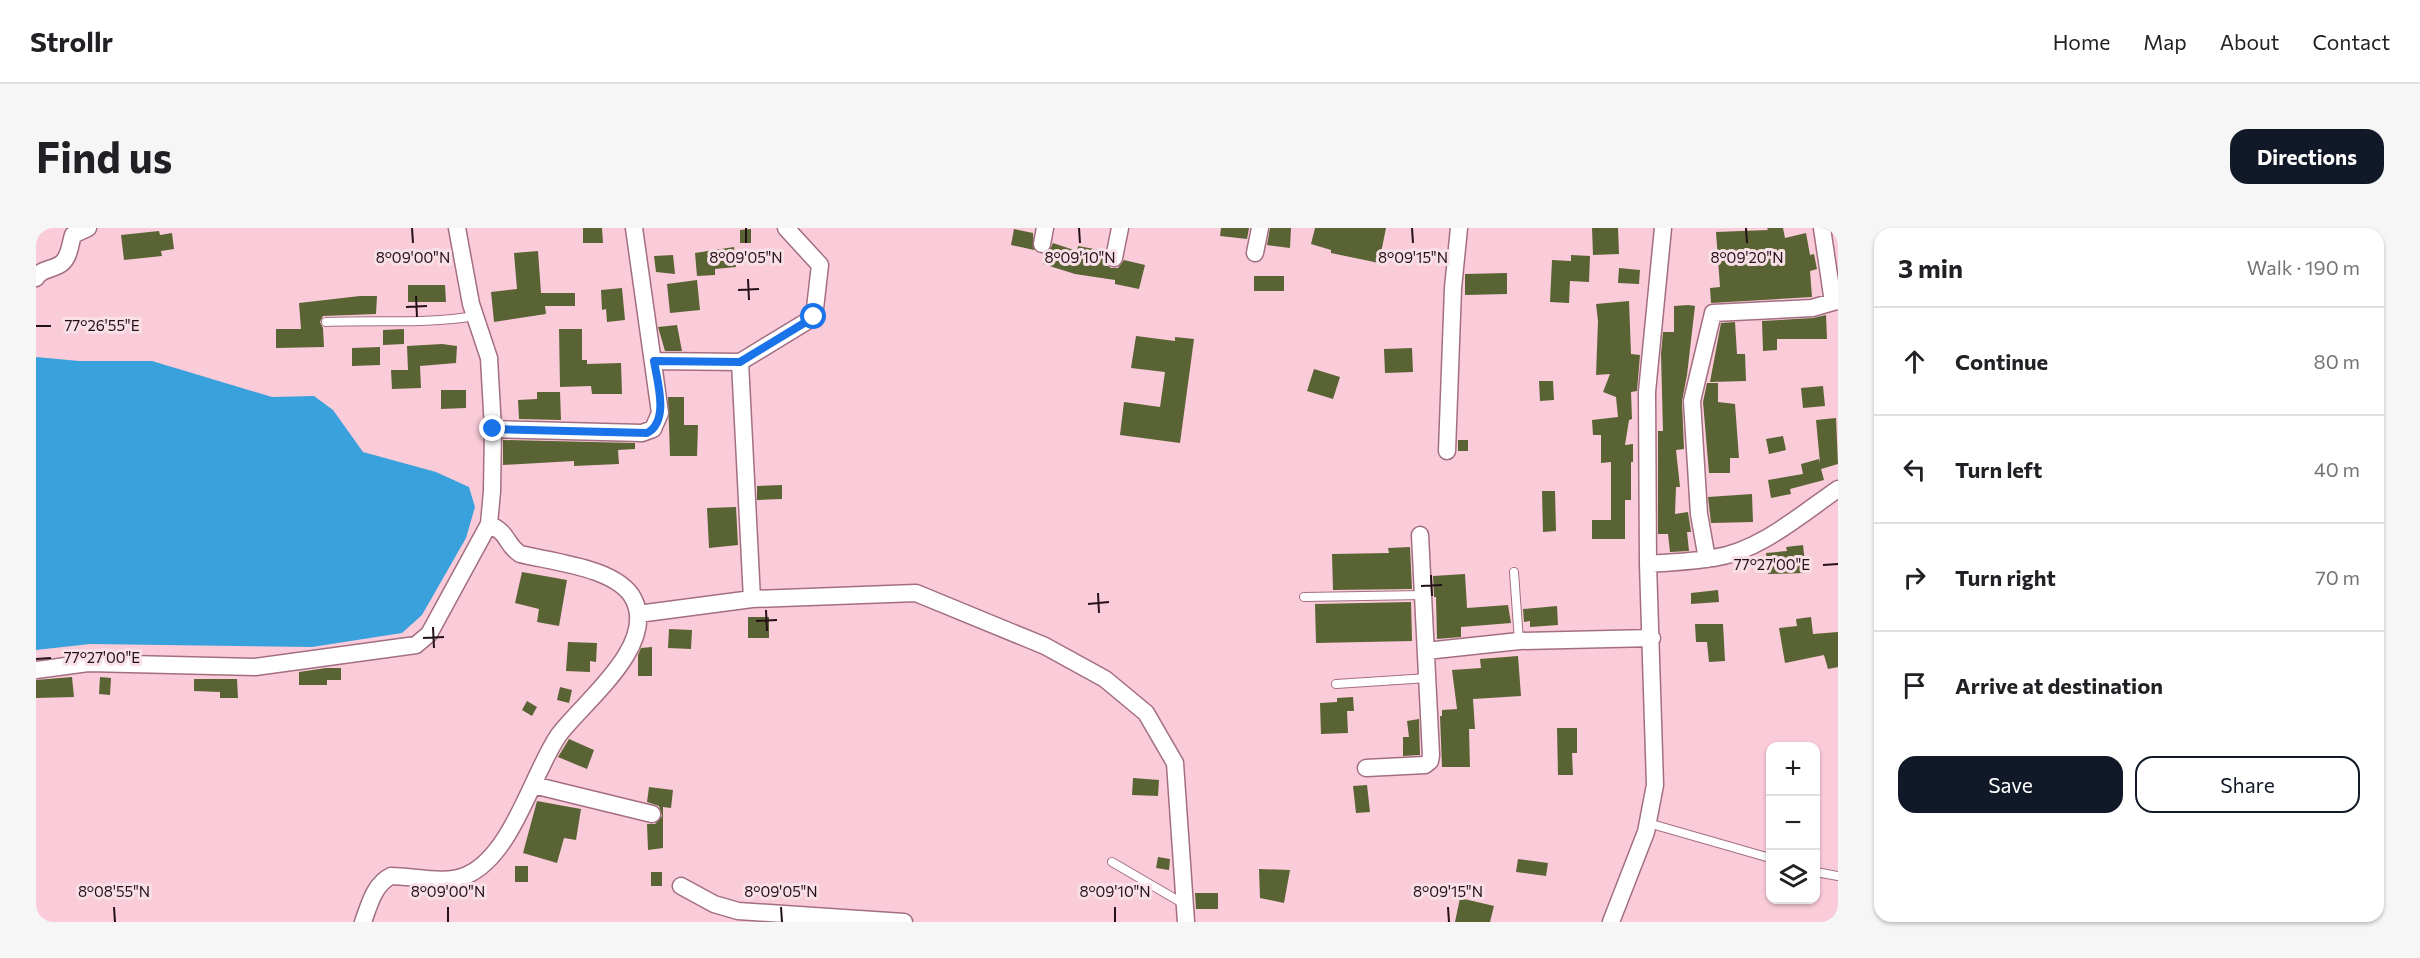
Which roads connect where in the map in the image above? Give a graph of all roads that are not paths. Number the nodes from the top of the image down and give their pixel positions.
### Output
1 (88, 228) edge
2 (458, 228) edge
3 (634, 228) edge
4 (786, 228) edge
5 (1120, 228) edge
6 (1260, 228) edge
7 (1459, 228) edge
8 (1663, 228) edge
9 (1826, 229) edge
10 (1255, 253) dead end
11 (1114, 258) dead end
12 (36, 278) edge
13 (1836, 301) edge
14 (475, 316) junction
15 (326, 322) dead end
16 (654, 361) junction
17 (740, 362) junction
18 (493, 429) junction
19 (1447, 451) dead end
20 (1838, 489) edge
21 (489, 524) junction
22 (1420, 535) dead end
23 (1707, 559) junction
24 (1648, 564) junction
25 (1514, 572) dead end
26 (1423, 595) junction
27 (1304, 597) dead end
28 (752, 599) junction
29 (638, 614) junction
30 (1652, 638) junction
31 (1519, 641) junction
32 (1426, 651) junction
33 (36, 670) edge
34 (1428, 678) junction
35 (1336, 684) dead end
36 (1366, 768) dead end
37 (533, 785) junction
38 (652, 814) dead end
39 (1648, 822) junction
40 (1766, 857) edge
41 (1112, 862) dead end
42 (1820, 873) edge
43 (1838, 876) edge
44 (681, 886) dead end
45 (1184, 904) junction
46 (363, 922) edge
47 (904, 922) edge
48 (1186, 922) edge
49 (1611, 922) edge

1 - 12 street
2 - 14 street
3 - 16 street
4 - 17 street
5 - 11 street
6 - 10 street
7 - 19 street
8 - 24 street
9 - 13 street
13 - 23 street
14 - 15 lane
14 - 18 street
16 - 17 street
16 - 18 street
17 - 28 street
18 - 21 street
20 - 23 street
21 - 29 street
21 - 33 street
22 - 26 street
23 - 24 street
24 - 30 street
25 - 31 lane
26 - 27 lane
26 - 32 street
28 - 29 street
28 - 45 street
29 - 37 street
30 - 31 street
30 - 39 street
31 - 32 street
32 - 34 street
34 - 35 lane
34 - 36 street
37 - 38 street
37 - 46 street
39 - 40 lane
39 - 49 street
41 - 45 lane
42 - 43 lane
44 - 47 street
45 - 48 street

